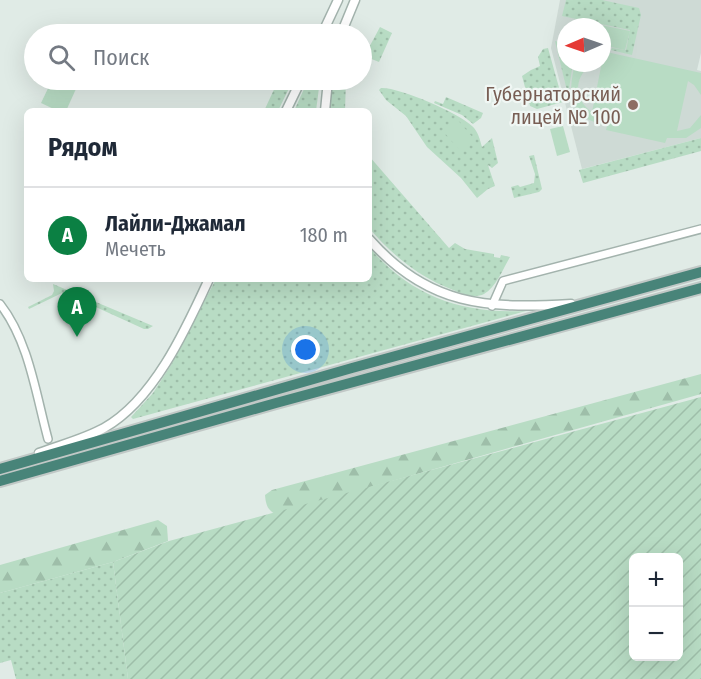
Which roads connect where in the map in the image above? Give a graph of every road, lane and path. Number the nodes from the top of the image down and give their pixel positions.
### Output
1 (355, 0) edge
2 (337, 4) edge
3 (349, 13) junction
4 (327, 24) edge
5 (345, 24) edge
6 (296, 90) edge
7 (327, 90) edge
8 (287, 108) edge
9 (325, 108) edge
10 (701, 229) edge
11 (372, 241) edge
12 (701, 272) edge
13 (208, 282) edge
14 (701, 288) edge
15 (0, 304) edge
16 (586, 304) junction
17 (492, 306) junction
18 (48, 439) dead end
19 (0, 469) edge
20 (0, 481) edge

1 - 3 street
2 - 3 street
2 - 4 street
3 - 5 street
6 - 8 street
7 - 9 street
10 - 17 street
11 - 17 street
12 - 16 highway
13 - 19 street
14 - 20 highway
15 - 18 street
16 - 17 street
16 - 19 highway

